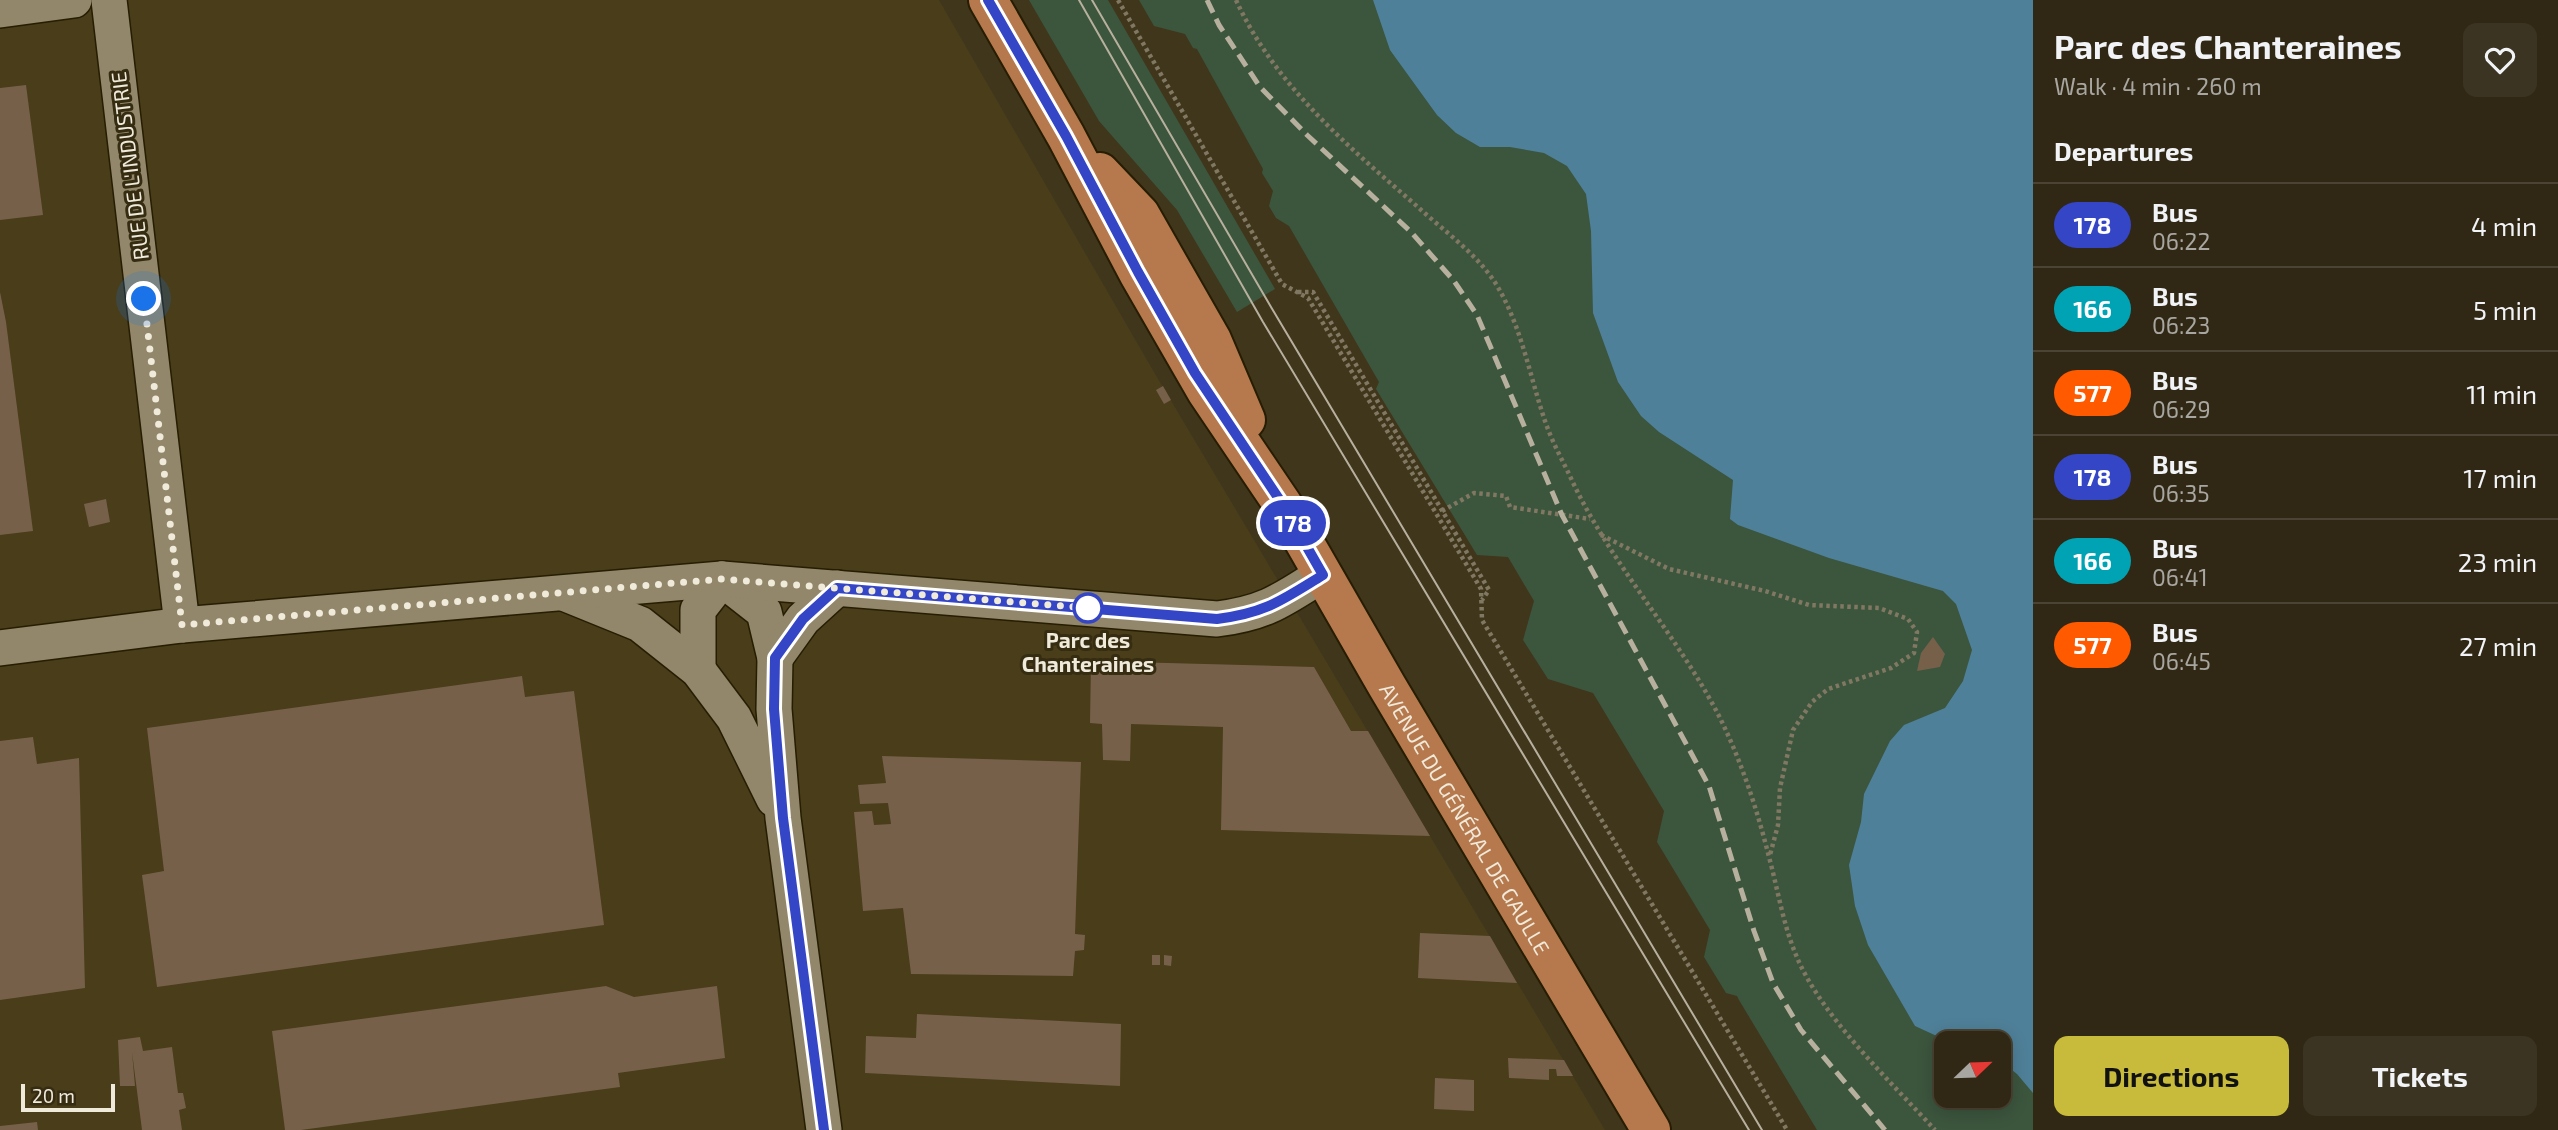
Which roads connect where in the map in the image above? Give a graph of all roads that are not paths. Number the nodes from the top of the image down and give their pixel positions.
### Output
1 (74, 0) edge
2 (109, 0) edge
3 (988, 0) edge
4 (0, 10) edge
5 (1323, 575) junction
6 (722, 579) junction
7 (837, 588) junction
8 (559, 592) junction
9 (182, 625) junction
10 (0, 648) edge
11 (775, 658) junction
12 (698, 670) junction
13 (783, 818) junction
14 (824, 1130) edge
15 (1651, 1130) edge

1 - 4 street
2 - 9 street, RUE DE L'INDUSTRIE
3 - 5 main road, AVENUE DU GÉNÉRAL DE GAULLE
5 - 7 street
5 - 15 main road, AVENUE DU GÉNÉRAL DE GAULLE
6 - 7 street
6 - 8 street
6 - 11 street
6 - 12 street
7 - 11 street
8 - 9 street
8 - 12 street
9 - 10 street
11 - 13 street
12 - 13 street
13 - 14 street

